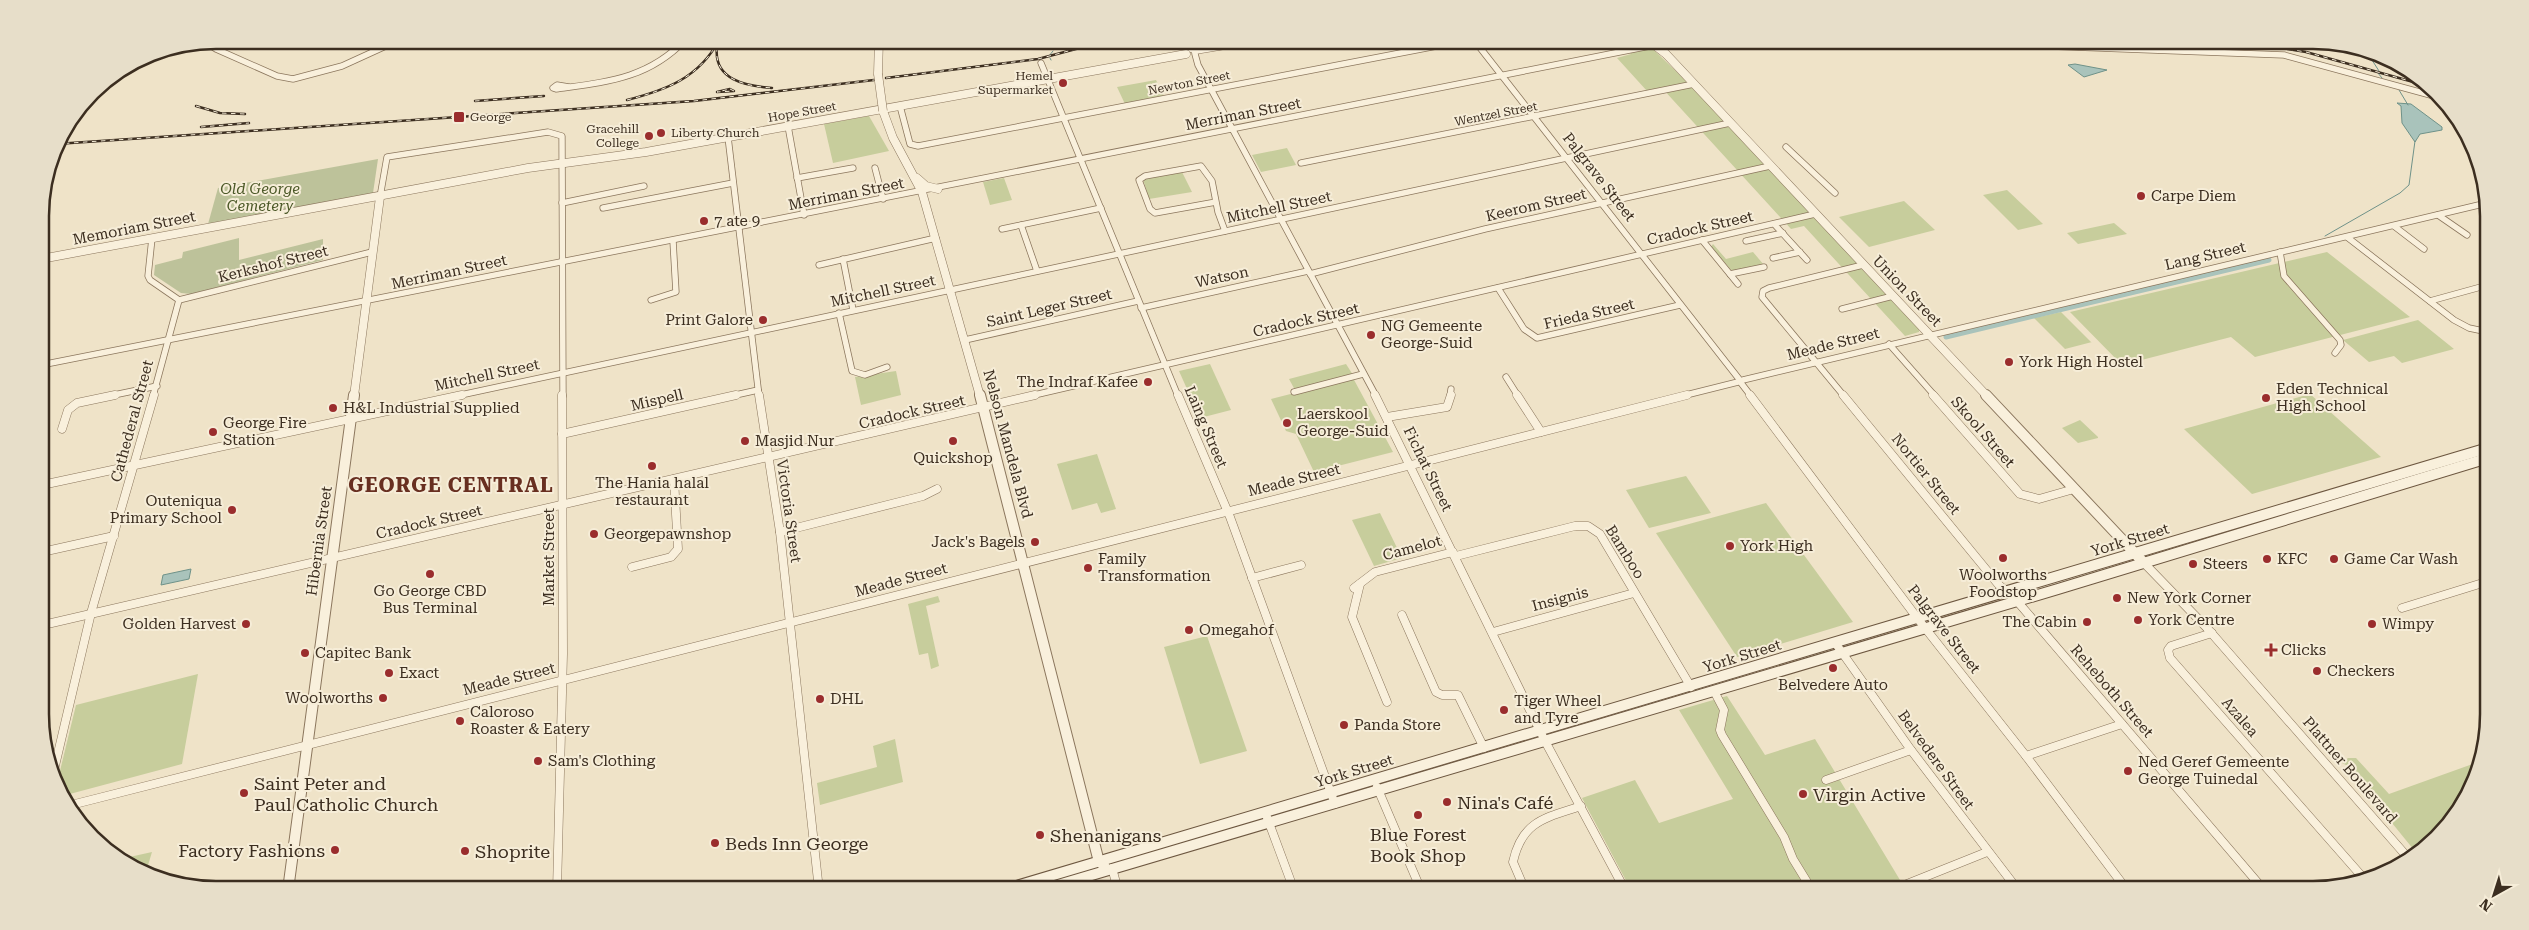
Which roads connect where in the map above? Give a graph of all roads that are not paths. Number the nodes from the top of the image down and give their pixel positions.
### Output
1 (217, 49) edge
2 (380, 49) edge
3 (676, 49) edge
4 (879, 49) edge
5 (1189, 49) edge
6 (1208, 49) edge
7 (1422, 49) edge
8 (1481, 49) edge
9 (1635, 49) edge
10 (1659, 49) edge
11 (2126, 49) edge
12 (1191, 52) junction
13 (1169, 56) joint
14 (1042, 63) dead end
15 (1502, 76) junction
16 (1048, 78) junction
17 (1694, 84) junction
18 (569, 87) dead end
19 (1211, 90) junction
20 (2428, 94) edge
21 (900, 106) junction
22 (1535, 117) junction
23 (1065, 118) junction
24 (1730, 123) junction
25 (788, 126) junction
26 (1232, 129) junction
27 (728, 138) junction
28 (1786, 146) dead end
29 (1567, 158) junction
30 (1081, 160) junction
31 (562, 163) junction
32 (1302, 163) dead end
33 (908, 165) joint
34 (1770, 166) junction
35 (853, 168) dead end
36 (875, 168) dead end
37 (913, 175) junction
38 (798, 178) junction
39 (733, 184) junction
40 (644, 186) dead end
41 (938, 189) junction
42 (922, 192) junction
43 (1835, 194) dead end
44 (380, 196) junction
45 (883, 199) junction
46 (1216, 202) junction
47 (562, 203) junction
48 (1602, 203) junction
49 (2480, 205) edge
50 (604, 208) dead end
51 (1101, 208) junction
52 (804, 214) junction
53 (1815, 214) junction
54 (2438, 215) junction
55 (1279, 220) junction
56 (1774, 224) junction
57 (1021, 225) junction
58 (2394, 226) junction
59 (738, 228) junction
60 (1002, 229) dead end
61 (1225, 231) junction
62 (1783, 233) junction
63 (2467, 235) dead end
64 (2347, 237) junction
65 (152, 238) junction
66 (936, 238) junction
67 (1702, 240) junction
68 (672, 241) junction
69 (1746, 242) dead end
70 (2424, 249) dead end
71 (372, 252) junction
72 (1800, 252) junction
73 (2280, 252) junction
74 (1120, 254) junction
75 (1642, 254) junction
76 (49, 257) edge
77 (1773, 258) dead end
78 (844, 259) junction
79 (1808, 260) dead end
80 (562, 262) junction
81 (819, 265) dead end
82 (1863, 265) junction
83 (1764, 267) dead end
84 (1037, 271) junction
85 (1309, 273) junction
86 (1730, 274) junction
87 (1738, 284) dead end
88 (2480, 287) edge
89 (1498, 288) junction
90 (951, 290) junction
91 (1893, 296) junction
92 (179, 300) junction
93 (651, 300) dead end
94 (1138, 301) junction
95 (2430, 301) junction
96 (366, 302) junction
97 (1680, 306) junction
98 (1141, 308) junction
99 (1842, 309) dead end
100 (853, 310) junction
101 (839, 313) junction
102 (1338, 325) junction
103 (2480, 330) edge
104 (752, 332) junction
105 (1929, 334) junction
106 (964, 340) junction
107 (168, 341) junction
108 (1889, 344) junction
109 (2335, 353) dead end
110 (1818, 362) junction
111 (49, 364) edge
112 (1165, 366) junction
113 (887, 367) dead end
114 (562, 372) junction
115 (1363, 374) junction
116 (1506, 377) dead end
117 (1740, 381) junction
118 (157, 386) junction
119 (1450, 389) dead end
120 (758, 390) junction
121 (1294, 392) dead end
122 (984, 408) junction
123 (1387, 417) junction
124 (350, 418) junction
125 (62, 429) dead end
126 (1541, 432) junction
127 (562, 434) junction
128 (2480, 450) edge
129 (768, 458) junction
130 (2480, 460) edge
131 (135, 464) junction
132 (1411, 466) junction
133 (674, 479) junction
134 (49, 483) edge
135 (938, 489) dead end
136 (2074, 489) junction
137 (563, 503) junction
138 (1226, 511) junction
139 (780, 532) junction
140 (114, 536) junction
141 (49, 550) edge
142 (1455, 554) junction
143 (2136, 554) junction
144 (332, 558) junction
145 (1024, 562) junction
146 (2144, 563) junction
147 (1301, 565) dead end
148 (632, 567) dead end
149 (1252, 578) junction
150 (2480, 584) edge
151 (1634, 593) junction
152 (2007, 593) junction
153 (2016, 601) junction
154 (2402, 608) dead end
155 (91, 614) junction
156 (1402, 615) dead end
157 (1918, 619) junction
158 (790, 622) junction
159 (49, 624) edge
160 (1924, 628) junction
161 (1493, 632) junction
162 (2210, 634) junction
163 (1836, 644) junction
164 (1842, 653) junction
165 (562, 680) junction
166 (1691, 687) junction
167 (1714, 691) junction
168 (1387, 702) dead end
169 (2122, 724) junction
170 (1543, 736) junction
171 (307, 746) junction
172 (1484, 748) junction
173 (1911, 750) junction
174 (2026, 756) junction
175 (56, 761) edge
176 (1826, 780) dead end
177 (1377, 786) junction
178 (1333, 799) junction
179 (76, 805) edge
180 (1581, 806) junction
181 (1265, 812) junction
182 (1270, 824) junction
183 (1987, 852) junction
184 (2405, 854) edge
185 (1099, 862) junction
186 (1112, 868) junction
187 (2360, 874) edge
188 (289, 881) edge
189 (557, 881) edge
190 (818, 881) edge
191 (1035, 881) edge
192 (1070, 881) edge
193 (1116, 881) edge
194 (1291, 881) edge
195 (1417, 881) edge
196 (1521, 881) edge
197 (1620, 881) edge
198 (1807, 881) edge
199 (1921, 881) edge
200 (2011, 881) edge
201 (2120, 881) edge
202 (2256, 881) edge

1 - 2 street
3 - 18 street
4 - 33 street, Nelson Mandela Blvd, bridge
5 - 12 street, Fichat Street
6 - 12 street, Hope Street
7 - 19 street, Newton Street
8 - 15 street, Palgrave Street
9 - 15 street, Merriman Street
10 - 17 street, Union Street
11 - 20 street
12 - 13 street, Hope Street
12 - 19 street, Fichat Street
13 - 16 street, Hope Street
14 - 16 street, Laing Street
15 - 22 street, Palgrave Street
15 - 26 street, Merriman Street
16 - 21 street, Hope Street
16 - 23 street, Laing Street
17 - 22 street, Wentzel Street
17 - 24 street, Union Street
19 - 23 street, Newton Street
19 - 26 street, Fichat Street
21 - 23 street, Newton Street
21 - 25 street, Hope Street
22 - 29 street, Palgrave Street
22 - 32 street, Wentzel Street
23 - 30 street, Laing Street
24 - 29 street, Mitchell Street
24 - 34 street, Union Street
25 - 27 street, Hope Street
25 - 38 street
26 - 30 street, Merriman Street
26 - 55 street, Fichat Street
27 - 31 street, Hope Street
27 - 39 street, Victoria Street
28 - 43 street
29 - 48 street, Palgrave Street
29 - 55 street, Mitchell Street
30 - 41 street, Merriman Street
30 - 51 street, Laing Street
31 - 44 street, Hope Street
31 - 44 street, Market Street
31 - 47 street, Market Street
33 - 37 street, Nelson Mandela Blvd
34 - 48 street, Keerom Street
34 - 53 street, Union Street
35 - 38 street
36 - 45 street
37 - 41 street
37 - 42 street, Nelson Mandela Blvd
38 - 52 street
39 - 50 street
39 - 59 street, Victoria Street
40 - 47 street
41 - 42 street, Merriman Street
42 - 45 street, Merriman Street
42 - 66 street, Nelson Mandela Blvd
44 - 65 street, Memoriam Street
44 - 71 street, Hibernia Street
45 - 52 street, Merriman Street
46 - 46 street
46 - 61 street
47 - 80 street, Market Street
48 - 75 street, Palgrave Street
48 - 85 street, Keerom Street
49 - 54 street, Lang Street
51 - 57 street
51 - 74 street, Laing Street
52 - 59 street, Merriman Street
53 - 56 street, Cradock Street
53 - 82 street, Union Street
54 - 58 street, Lang Street
54 - 63 street
55 - 61 street, Mitchell Street
55 - 85 street, Fichat Street
56 - 62 street
56 - 67 street, Cradock Street
57 - 60 street
57 - 84 street
58 - 64 street, Lang Street
58 - 70 street
59 - 68 street, Merriman Street
59 - 104 street, Victoria Street
61 - 74 street, Mitchell Street
62 - 69 street
62 - 72 street
64 - 73 street, Lang Street
64 - 95 street
65 - 76 street, Memoriam Street
65 - 92 street
66 - 78 street
66 - 90 street, Nelson Mandela Blvd
67 - 75 street, Cradock Street
67 - 86 street
68 - 80 street, Merriman Street
68 - 93 street
71 - 92 street, Kerkshof Street
71 - 96 street, Hibernia Street
72 - 77 street
72 - 79 street
73 - 105 street, Lang Street
73 - 109 street
74 - 84 street, Mitchell Street
74 - 94 street, Laing Street
75 - 89 street, Cradock Street
75 - 97 street, Palgrave Street
78 - 81 street
78 - 100 street
80 - 96 street, Merriman Street
80 - 114 street, Market Street
82 - 91 street, Union Street
82 - 110 street, Nortier Street
83 - 86 street
84 - 90 street, Mitchell Street
85 - 98 street, Watson
85 - 102 street, Fichat Street
86 - 87 street
88 - 95 street
89 - 97 street, Frieda Street
89 - 102 street, Cradock Street
90 - 100 street, Mitchell Street
90 - 106 street, Nelson Mandela Blvd
91 - 99 street
91 - 105 street, Union Street
92 - 107 street, Cathederal Street
94 - 98 street, Laing Street
94 - 106 street, Saint Leger Street
95 - 103 street
96 - 107 street, Merriman Street
96 - 124 street, Hibernia Street
97 - 117 street, Palgrave Street
98 - 112 street, Laing Street
100 - 101 street, Mitchell Street
101 - 104 street, Mitchell Street
101 - 113 street
102 - 112 street, Cradock Street
102 - 115 street, Fichat Street
104 - 114 street, Mitchell Street
104 - 120 street, Victoria Street
105 - 108 street, Meade Street
105 - 136 street, Union Street
106 - 122 street, Nelson Mandela Blvd
107 - 111 street, Merriman Street
107 - 118 street, Cathederal Street
108 - 110 street, Meade Street
108 - 136 street, Skool Street
110 - 117 street, Meade Street
110 - 152 street, Nortier Street
112 - 122 street, Cradock Street
112 - 138 street, Laing Street
114 - 124 street, Mitchell Street
114 - 127 street, Market Street
115 - 121 street
115 - 123 street, Fichat Street
116 - 126 street
117 - 126 street, Meade Street
117 - 157 street, Palgrave Street
118 - 125 street
118 - 131 street, Cathederal Street
119 - 123 street
120 - 127 street, Mispell
120 - 129 street, Victoria Street
122 - 129 street, Cradock Street
122 - 145 street, Nelson Mandela Blvd
123 - 132 street, Fichat Street
124 - 131 street, Mitchell Street
124 - 144 street, Hibernia Street
126 - 132 street, Meade Street
127 - 137 street, Market Street
128 - 143 street, York Street
129 - 133 street, Cradock Street
129 - 139 street, Victoria Street
130 - 146 street, York Street
131 - 134 street, Mitchell Street
131 - 140 street, Cathederal Street
132 - 138 street, Meade Street
132 - 142 street, Fichat Street
133 - 137 street, Cradock Street
133 - 148 street
135 - 139 street
136 - 143 street, Union Street
137 - 144 street, Cradock Street
137 - 165 street, Market Street
138 - 145 street, Meade Street
138 - 149 street, Laing Street
139 - 158 street, Victoria Street
140 - 141 street
140 - 155 street, Cathederal Street
142 - 151 street, Bamboo
142 - 161 street, Fichat Street
142 - 168 street, Camelot
143 - 146 street, Union Street
143 - 152 street, York Street
144 - 155 street, Cradock Street
144 - 171 street, Hibernia Street
145 - 158 street, Meade Street
145 - 185 street, Nelson Mandela Blvd
146 - 153 street, York Street
146 - 162 street, Plattner Boulevard
147 - 149 street
149 - 178 street, Laing Street
150 - 154 street
151 - 161 street, Insignis
151 - 166 street, Bamboo
152 - 153 street, Nortier Street
152 - 157 street, York Street
153 - 160 street, York Street
153 - 169 street, Reheboth Street
155 - 159 street, Cradock Street
155 - 175 street, Cathederal Street
156 - 172 street
157 - 160 street, Palgrave Street
157 - 163 street, York Street
158 - 165 street, Meade Street
158 - 190 street, Victoria Street
160 - 164 street, York Street
160 - 174 street, Palgrave Street
161 - 170 street, Fichat Street
162 - 184 street, Plattner Boulevard
162 - 187 street, Azalea
163 - 164 street, Belvedere Street
163 - 166 street, York Street
164 - 167 street, York Street
164 - 173 street, Belvedere Street
165 - 171 street, Meade Street
165 - 189 street, Market Street
166 - 170 street, York Street
167 - 170 street, York Street
167 - 198 street
169 - 174 street
169 - 202 street, Reheboth Street
170 - 172 street, York Street
170 - 177 street, York Street
170 - 180 street, Fichat Street
171 - 179 street, Meade Street
171 - 188 street, Hibernia Street
172 - 177 street, York Street
173 - 176 street
173 - 183 street, Belvedere Street
174 - 201 street, Palgrave Street
177 - 178 street, York Street
177 - 195 street
178 - 181 street, York Street
178 - 182 street, York Street
180 - 196 street
180 - 197 street, Fichat Street
181 - 182 street
181 - 185 street, York Street
182 - 186 street, York Street
182 - 194 street
183 - 199 street
183 - 200 street, Belvedere Street
185 - 186 street
185 - 191 street, York Street
186 - 192 street, York Street
186 - 193 street

